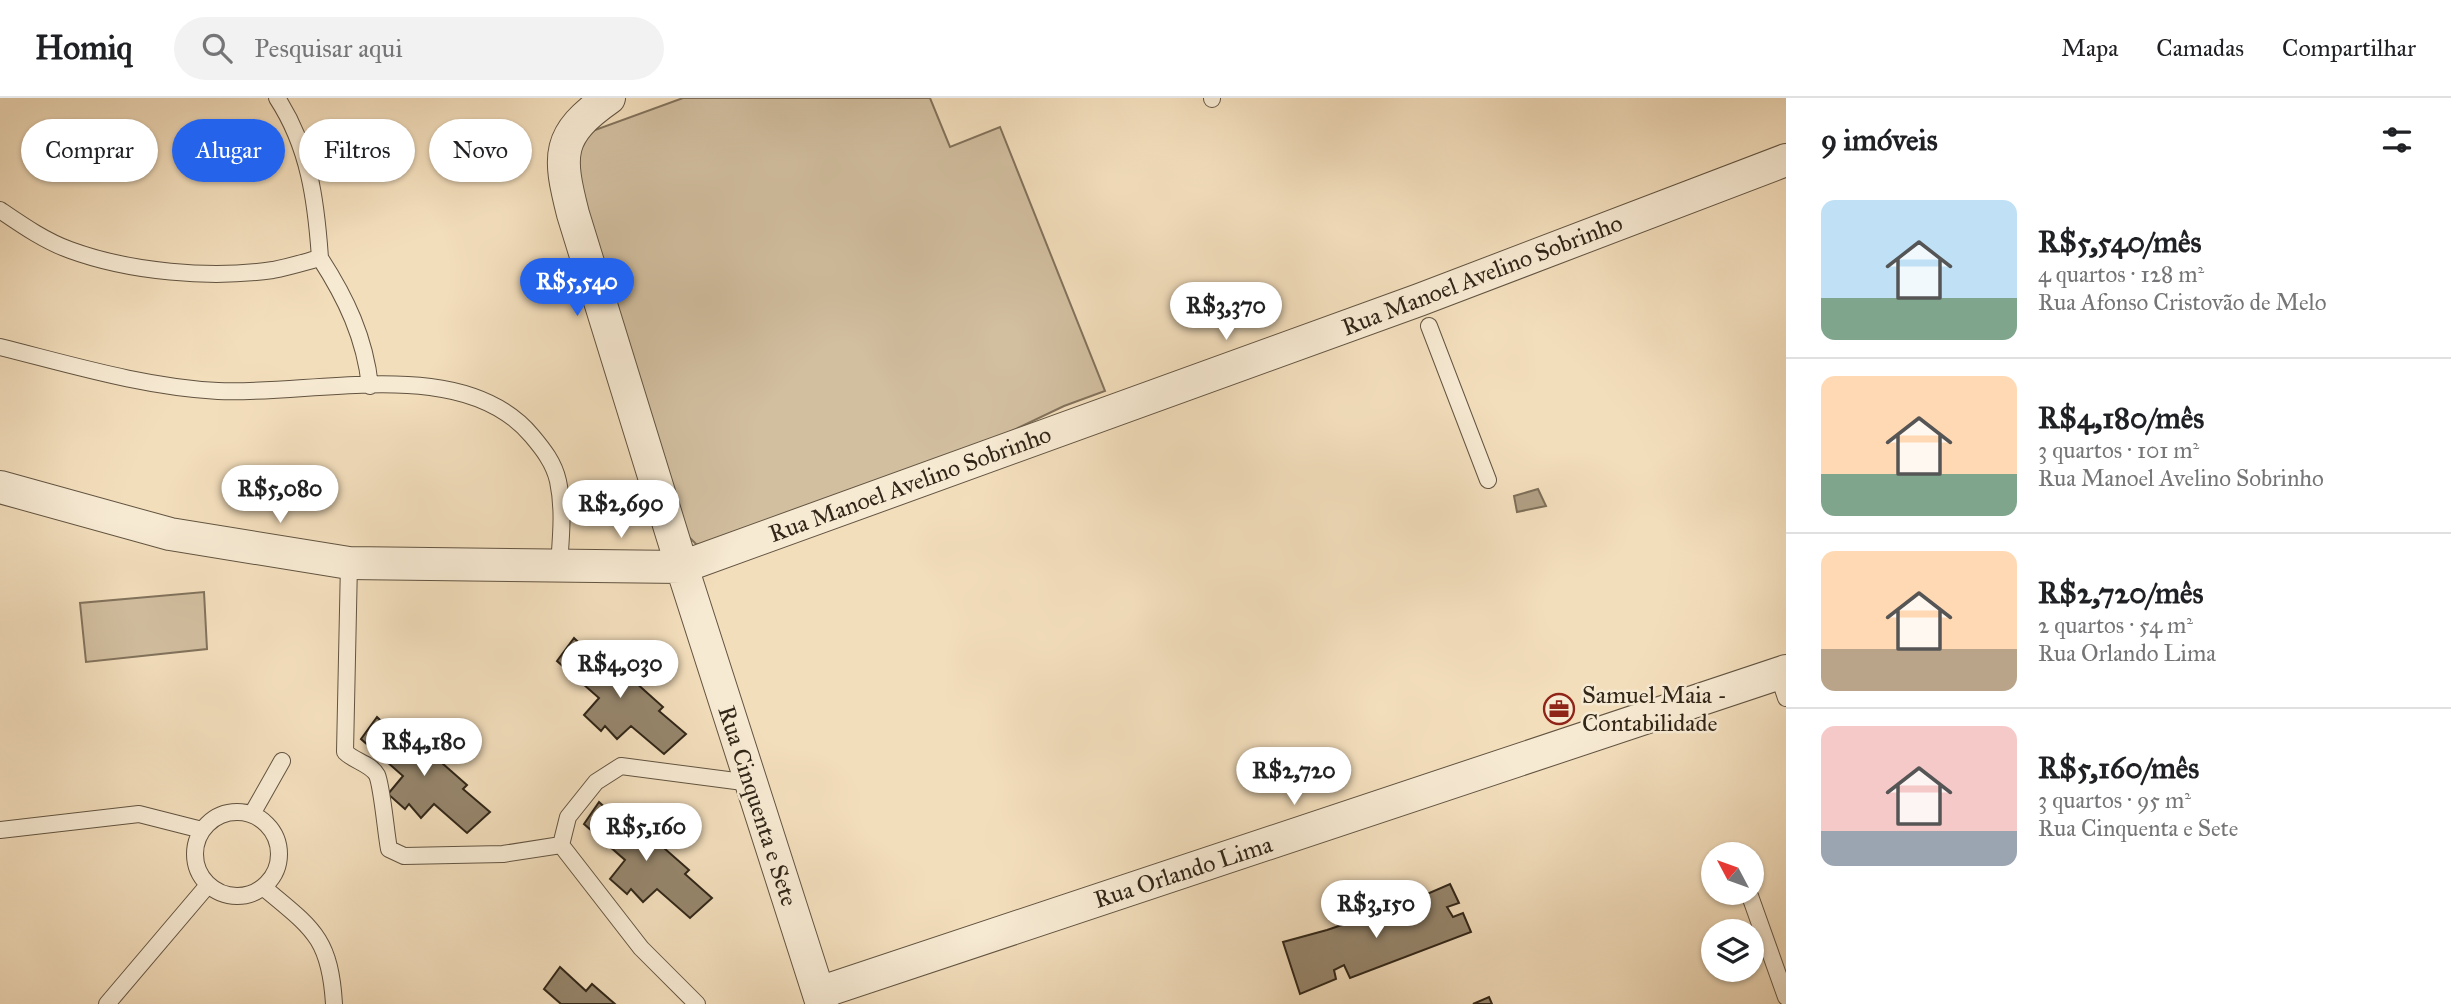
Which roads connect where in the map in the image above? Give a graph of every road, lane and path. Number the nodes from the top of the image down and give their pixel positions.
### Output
1 (277, 98) edge
2 (609, 98) edge
3 (1786, 160) edge
4 (0, 210) edge
5 (320, 258) junction
6 (1424, 313) junction
7 (0, 347) edge
8 (370, 386) junction
9 (1488, 480) dead end
10 (0, 487) edge
11 (349, 563) junction
12 (559, 565) junction
13 (681, 568) junction
14 (1783, 681) edge
15 (282, 761) dead end
16 (751, 783) junction
17 (252, 814) junction
18 (0, 830) edge
19 (202, 830) junction
20 (561, 845) junction
21 (208, 885) junction
22 (262, 887) junction
23 (1753, 905) edge
24 (1786, 997) edge
25 (821, 999) edge
26 (107, 1004) edge
27 (334, 1004) edge
28 (697, 1004) edge

1 - 5 lane
2 - 13 street, Rua Cinquenta e Sete
3 - 6 street, Rua Manoel Avelino Sobrinho
4 - 5 lane
5 - 8 lane
6 - 9 lane
6 - 13 street, Rua Manoel Avelino Sobrinho
7 - 8 lane
8 - 12 lane
10 - 11 street, Rua Manoel Avelino Sobrinho
11 - 12 street, Rua Manoel Avelino Sobrinho
11 - 20 lane
12 - 13 street, Rua Manoel Avelino Sobrinho
13 - 16 street, Rua Cinquenta e Sete
14 - 25 street, Rua Orlando Lima
15 - 17 lane
16 - 20 lane
16 - 25 street, Rua Cinquenta e Sete
17 - 19 lane
17 - 22 lane
18 - 19 lane
19 - 21 lane
20 - 28 lane
21 - 22 lane
21 - 26 lane
22 - 27 lane
23 - 24 lane

